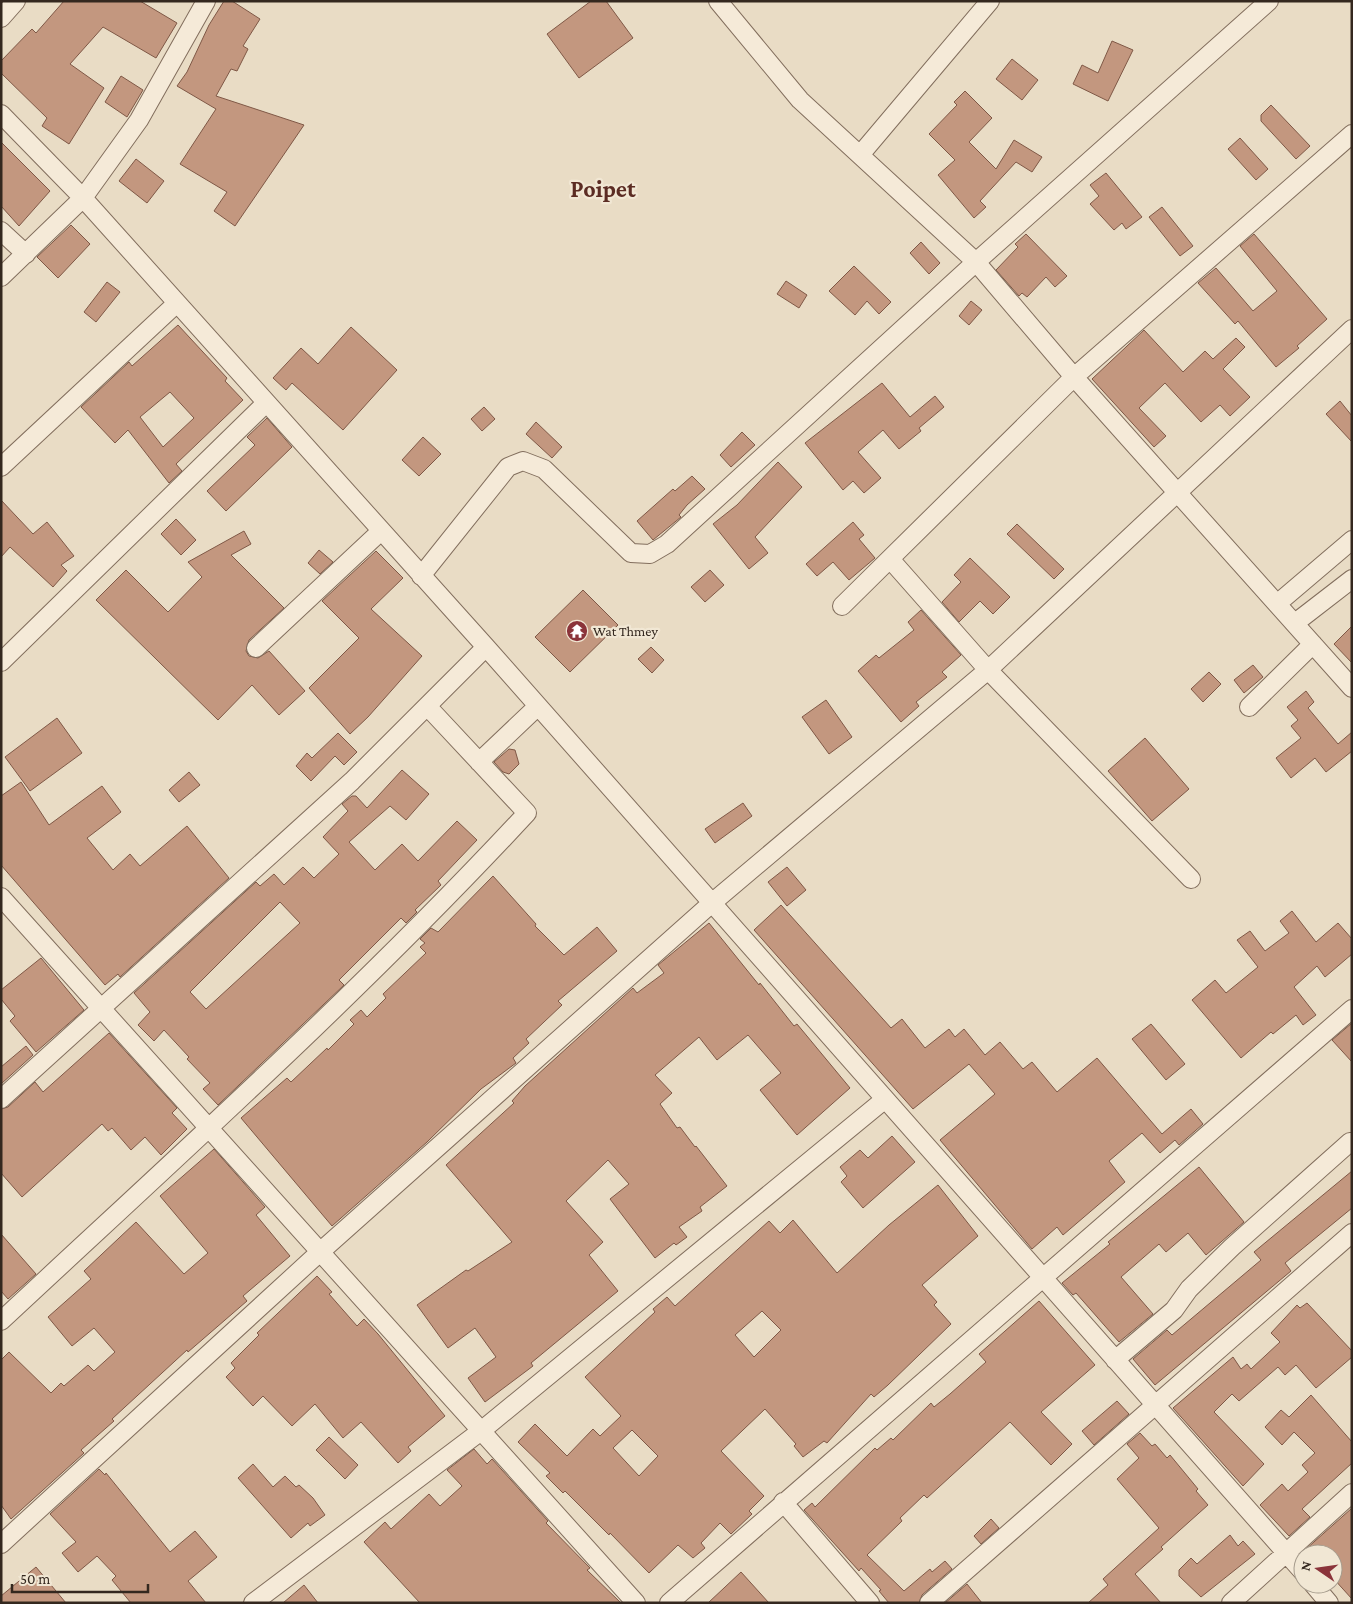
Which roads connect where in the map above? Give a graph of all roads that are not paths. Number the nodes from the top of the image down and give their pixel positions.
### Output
1 (16, 1) edge
2 (206, 1) edge
3 (718, 1) edge
4 (990, 1) edge
5 (1269, 1) edge
6 (1, 18) edge
7 (1, 114) edge
8 (1352, 134) edge
9 (860, 155) junction
10 (83, 198) junction
11 (1, 231) edge
12 (26, 254) junction
13 (976, 262) junction
14 (1, 277) edge
15 (177, 303) junction
16 (1352, 328) edge
17 (1074, 377) junction
18 (266, 403) junction
19 (1, 467) edge
20 (1177, 493) junction
21 (381, 531) junction
22 (1352, 540) edge
23 (890, 559) junction
24 (421, 576) junction
25 (1352, 579) edge
26 (1278, 603) junction
27 (842, 606) dead end
28 (1295, 623) junction
29 (1313, 644) junction
30 (256, 648) dead end
31 (486, 648) junction
32 (1, 662) edge
33 (988, 670) junction
34 (1352, 688) edge
35 (427, 706) junction
36 (538, 706) junction
37 (1249, 707) dead end
38 (479, 762) junction
39 (1191, 879) dead end
40 (1, 897) edge
41 (713, 902) junction
42 (101, 1008) junction
43 (1352, 1009) edge
44 (1, 1099) edge
45 (884, 1100) junction
46 (209, 1128) junction
47 (1350, 1142) dead end
48 (1352, 1233) edge
49 (320, 1252) junction
50 (1044, 1279) junction
51 (1, 1321) edge
52 (1116, 1360) junction
53 (1155, 1404) junction
54 (481, 1431) junction
55 (1352, 1493) edge
56 (783, 1502) junction
57 (1, 1544) edge
58 (1287, 1553) junction
59 (1293, 1560) edge
60 (254, 1603) edge
61 (636, 1603) edge
62 (669, 1603) edge
63 (870, 1603) edge
64 (929, 1603) edge
65 (1231, 1603) edge

1 - 6 street
2 - 10 street
3 - 9 street
4 - 9 street
5 - 13 street
7 - 10 street
8 - 17 street
9 - 13 street
10 - 12 street
10 - 15 street
11 - 12 street
12 - 14 street
13 - 17 street
13 - 24 street
15 - 18 street
15 - 19 street
16 - 20 street
17 - 20 street
17 - 23 street
18 - 21 street
18 - 32 street
20 - 26 street
20 - 33 street
21 - 24 street
21 - 30 street
22 - 26 street
23 - 27 street
23 - 33 street
24 - 31 street
25 - 28 street
26 - 28 street
28 - 29 street
29 - 34 street
29 - 37 street
31 - 35 street
31 - 36 street
33 - 39 street
33 - 41 street
35 - 38 street
35 - 42 street
36 - 38 street
36 - 41 street
38 - 46 street
40 - 42 street
41 - 45 street
41 - 49 street
42 - 44 street
42 - 46 street
43 - 50 street
45 - 50 street
45 - 54 street
46 - 49 street
46 - 51 street
47 - 52 street
48 - 53 street
49 - 54 street
49 - 57 street
50 - 52 street
50 - 56 street
52 - 53 street
53 - 58 street
53 - 64 street
54 - 60 street
54 - 61 street
55 - 58 street
56 - 62 street
56 - 63 street
58 - 59 street
58 - 65 street

